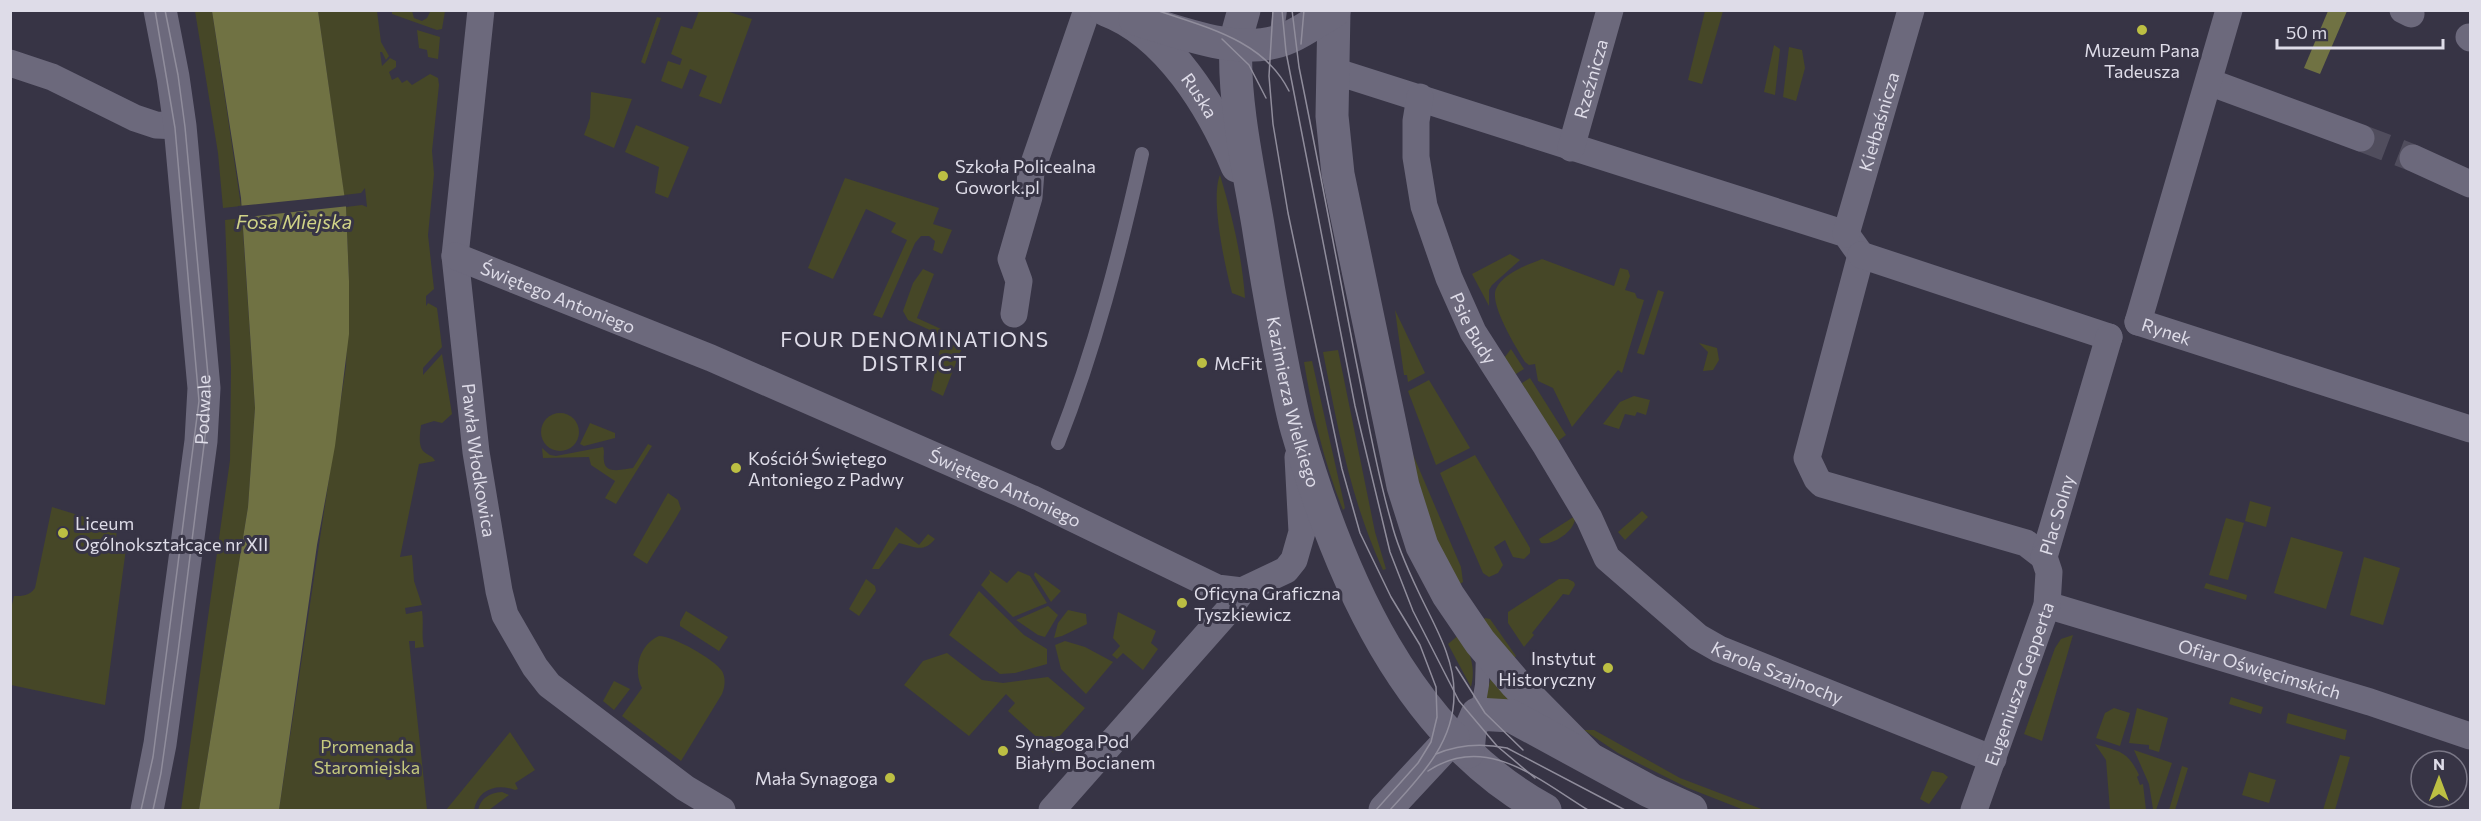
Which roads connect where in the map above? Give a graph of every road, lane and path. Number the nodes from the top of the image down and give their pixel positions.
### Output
1 (160, 10) edge
2 (481, 10) edge
3 (1244, 10) edge
4 (1610, 10) edge
5 (1911, 10) edge
6 (2229, 10) edge
7 (1102, 11) edge
8 (1334, 11) edge
9 (1278, 26) edge
10 (1235, 44) junction
11 (10, 63) edge
12 (1331, 70) junction
13 (2209, 82) junction
14 (1420, 97) junction
15 (180, 126) junction
16 (2361, 138) tunnel mouth
17 (1571, 148) junction
18 (1142, 154) dead end
19 (2413, 158) tunnel mouth
20 (2470, 184) edge
21 (1256, 212) junction
22 (1853, 244) junction
23 (455, 256) junction
24 (1014, 315) dead end
25 (2138, 322) junction
26 (2109, 337) junction
27 (1296, 429) junction
28 (2470, 429) edge
29 (1058, 443) dead end
30 (1596, 536) joint
31 (2044, 557) junction
32 (1242, 591) junction
33 (2047, 605) junction
34 (1480, 642) junction
35 (1477, 714) junction
36 (2470, 736) edge
37 (1460, 744) junction
38 (1587, 756) junction
39 (1992, 759) junction
40 (147, 810) edge
41 (722, 810) edge
42 (1052, 810) edge
43 (1385, 810) edge
44 (1545, 810) edge
45 (1691, 810) edge
46 (1974, 810) edge

1 - 15 main road, Podwale
2 - 23 street, Pawła Włodkowica
3 - 10 main road, Kazimierza Wielkiego
4 - 17 street, Rzeźnicza
5 - 22 street, Kiełbaśnicza
6 - 13 street, Rynek
7 - 10 main road
7 - 21 main road, Ruska
7 - 24 street
8 - 9 main road
8 - 12 main road
9 - 10 main road
10 - 21 main road, Kazimierza Wielkiego
11 - 15 street
12 - 14 street
12 - 34 main road
13 - 16 street
13 - 25 street, Rynek
14 - 17 street
14 - 30 street, Psie Budy
15 - 40 main road, Podwale
17 - 22 street
18 - 29 lane
19 - 20 street
21 - 27 main road, Kazimierza Wielkiego
22 - 26 street
22 - 31 street, Plac Solny
23 - 32 street, Świętego Antoniego
23 - 41 street, Pawła Włodkowica
25 - 26 street
25 - 28 street, Rynek
26 - 31 street, Plac Solny
27 - 32 street
27 - 37 main road, Kazimierza Wielkiego
30 - 39 street, Karola Szajnochy
31 - 33 street, Eugeniusza Gepperta
32 - 42 street
33 - 36 street, Ofiar Oświęcimskich
33 - 39 street, Eugeniusza Gepperta
34 - 35 lane
34 - 38 main road
35 - 37 main road
35 - 38 main road
37 - 43 main road
37 - 44 main road, Kazimierza Wielkiego
38 - 45 main road
39 - 46 street, Eugeniusza Gepperta

